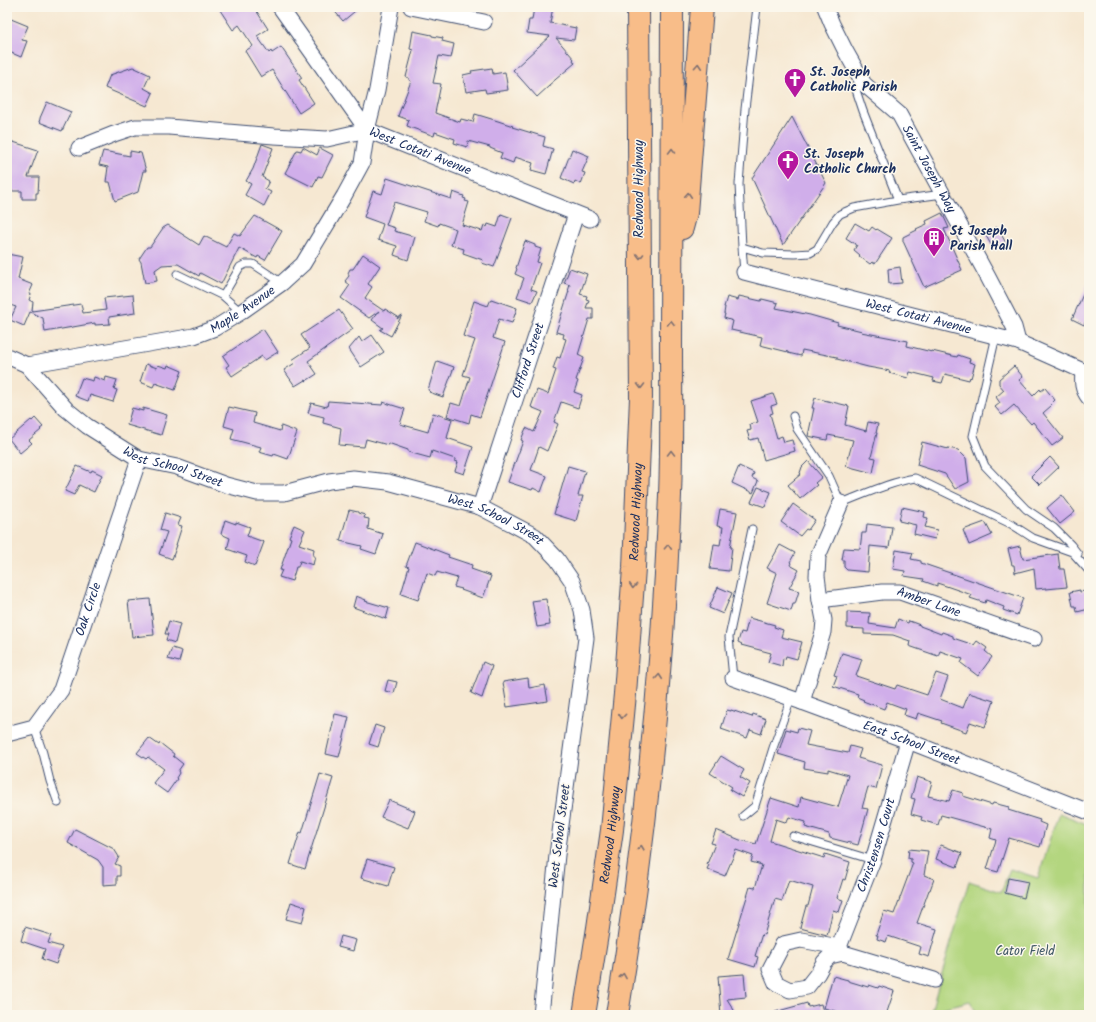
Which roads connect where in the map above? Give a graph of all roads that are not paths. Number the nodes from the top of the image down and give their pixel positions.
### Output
1 (280, 7) edge
2 (391, 7) edge
3 (410, 7) edge
4 (627, 7) edge
5 (638, 7) edge
6 (672, 7) edge
7 (702, 7) edge
8 (757, 7) edge
9 (825, 7) edge
10 (484, 22) dead end
11 (864, 84) junction
12 (639, 91) junction
13 (367, 130) junction
14 (78, 148) dead end
15 (943, 194) junction
16 (898, 200) junction
17 (583, 216) joint
18 (742, 247) junction
19 (672, 260) junction
20 (744, 272) joint
21 (177, 274) dead end
22 (282, 283) junction
23 (223, 296) junction
24 (241, 312) junction
25 (996, 336) junction
26 (1018, 342) junction
27 (7, 356) edge
28 (27, 366) junction
29 (1086, 372) edge
30 (1089, 398) edge
31 (793, 416) dead end
32 (139, 459) junction
33 (841, 503) junction
34 (480, 507) junction
35 (752, 528) dead end
36 (1087, 569) edge
37 (820, 600) junction
38 (1034, 639) dead end
39 (732, 678) joint
40 (797, 700) junction
41 (34, 727) junction
42 (7, 734) edge
43 (908, 741) junction
44 (58, 803) dead end
45 (1089, 812) edge
46 (743, 816) dead end
47 (793, 836) dead end
48 (873, 860) junction
49 (934, 980) dead end
50 (541, 1015) edge
51 (584, 1015) edge
52 (617, 1015) edge

1 - 13 street, West Cotati Avenue
2 - 13 street, Maple Avenue
3 - 10 street
4 - 12 highway
5 - 12 highway, Redwood Highway
19 -> 6 highway
19 -> 7 highway
8 - 18 lane
9 - 11 street, Saint Joseph Way
11 - 15 street, Saint Joseph Way
11 - 16 lane
12 -> 51 highway, Redwood Highway
13 - 14 street
13 - 17 street, West Cotati Avenue
13 - 22 street, Maple Avenue
15 - 16 lane
15 - 26 street, Saint Joseph Way
16 - 18 lane
17 - 34 street, Clifford Street
18 - 20 lane
52 -> 19 highway
20 - 25 street, West Cotati Avenue
21 - 23 lane
22 - 23 lane
22 - 24 street, Maple Avenue
23 - 24 lane
24 - 28 street, Maple Avenue
25 - 26 street, West Cotati Avenue
25 - 36 lane
26 - 29 street, West Cotati Avenue
27 - 28 street, West School Street
28 - 32 street, West School Street
29 - 30 street
31 - 33 lane
32 - 34 street, West School Street
32 - 41 street, Oak Circle
33 - 36 lane
33 - 37 street
34 - 50 street, West School Street
35 - 39 lane
37 - 38 street, Amber Lane
37 - 40 street
39 - 40 street, East School Street
40 - 43 street, East School Street
40 - 46 lane
41 - 42 street
41 - 44 lane
43 - 45 street, East School Street
43 - 48 street, Christensen Court
47 - 48 lane
48 - 49 street, Christensen Court

